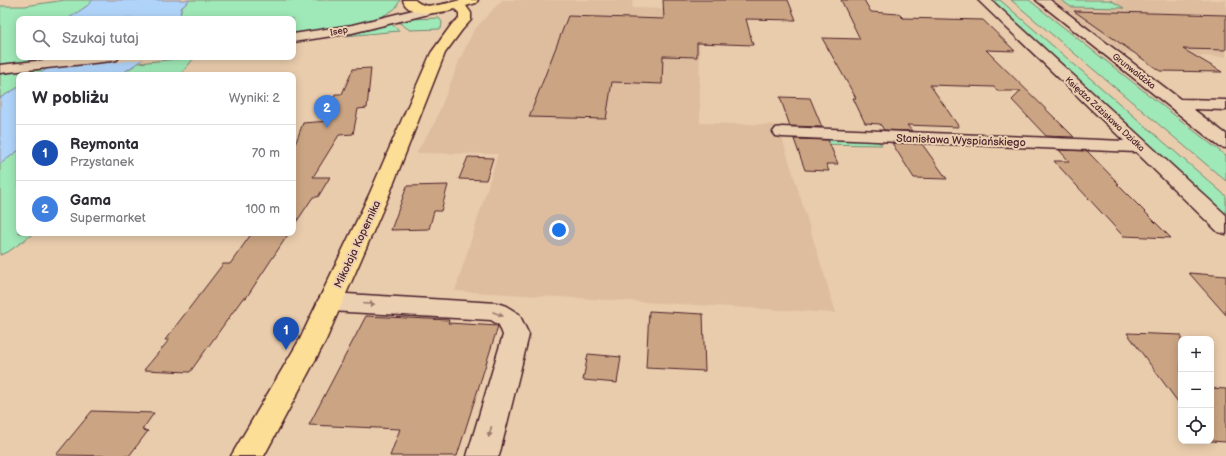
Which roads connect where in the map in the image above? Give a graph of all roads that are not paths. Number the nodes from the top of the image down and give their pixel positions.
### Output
1 (474, 0) edge
2 (984, 0) edge
3 (1042, 0) edge
4 (412, 3) edge
5 (436, 9) junction
6 (458, 16) junction
7 (384, 20) junction
8 (296, 38) edge
9 (84, 60) edge
10 (0, 69) edge
11 (1176, 104) junction
12 (1226, 105) edge
13 (782, 132) dead end
14 (1226, 142) edge
15 (1140, 147) junction
16 (1226, 227) edge
17 (330, 302) junction
18 (247, 456) edge
19 (483, 456) edge

1 - 6 main road
2 - 15 street, Księdza Zdzisława Dzidka
3 - 11 street, Grunwaldzka
4 - 5 main road
4 - 7 street, Isep
5 - 6 main road
5 - 6 main road
5 - 7 street, Isep
6 - 17 main road, Mikołaja Kopernika
7 - 8 street, Isep
9 - 10 street
11 - 12 street
11 - 14 street, Grunwaldzka
13 - 15 street, Stanisława Wyspiańskiego
15 - 16 street, Księdza Zdzisława Dzidka
17 - 18 main road, Mikołaja Kopernika
17 -> 19 street

